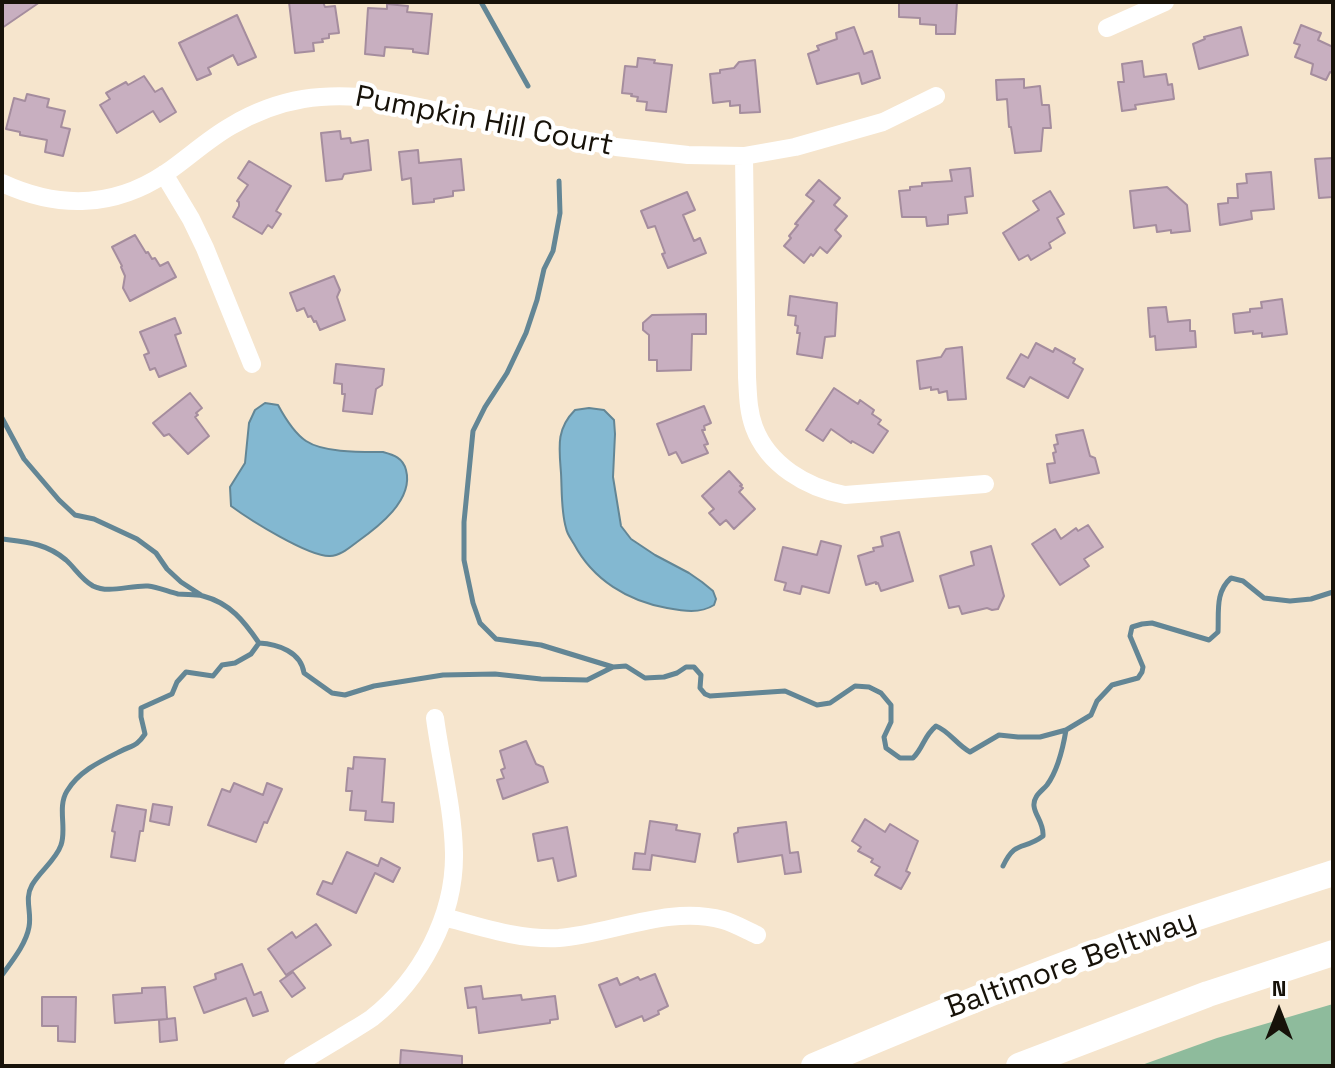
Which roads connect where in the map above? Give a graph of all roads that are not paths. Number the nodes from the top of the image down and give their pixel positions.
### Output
1 (1165, 2) edge
2 (1107, 28) dead end
3 (936, 96) dead end
4 (744, 156) junction
5 (164, 174) junction
6 (2, 183) edge
7 (252, 364) dead end
8 (985, 484) dead end
9 (435, 718) dead end
10 (1333, 873) edge
11 (444, 917) junction
12 (757, 935) dead end
13 (1333, 953) edge
14 (293, 1066) edge
15 (814, 1066) edge
16 (1019, 1066) edge

1 - 2 street
3 - 4 street, Pumpkin Hill Court
4 - 5 street, Pumpkin Hill Court
4 - 8 street
5 - 6 street, Pumpkin Hill Court
5 - 7 street
9 - 11 street
10 - 15 highway, Baltimore Beltway
11 - 12 street
11 - 14 street
13 - 16 highway

